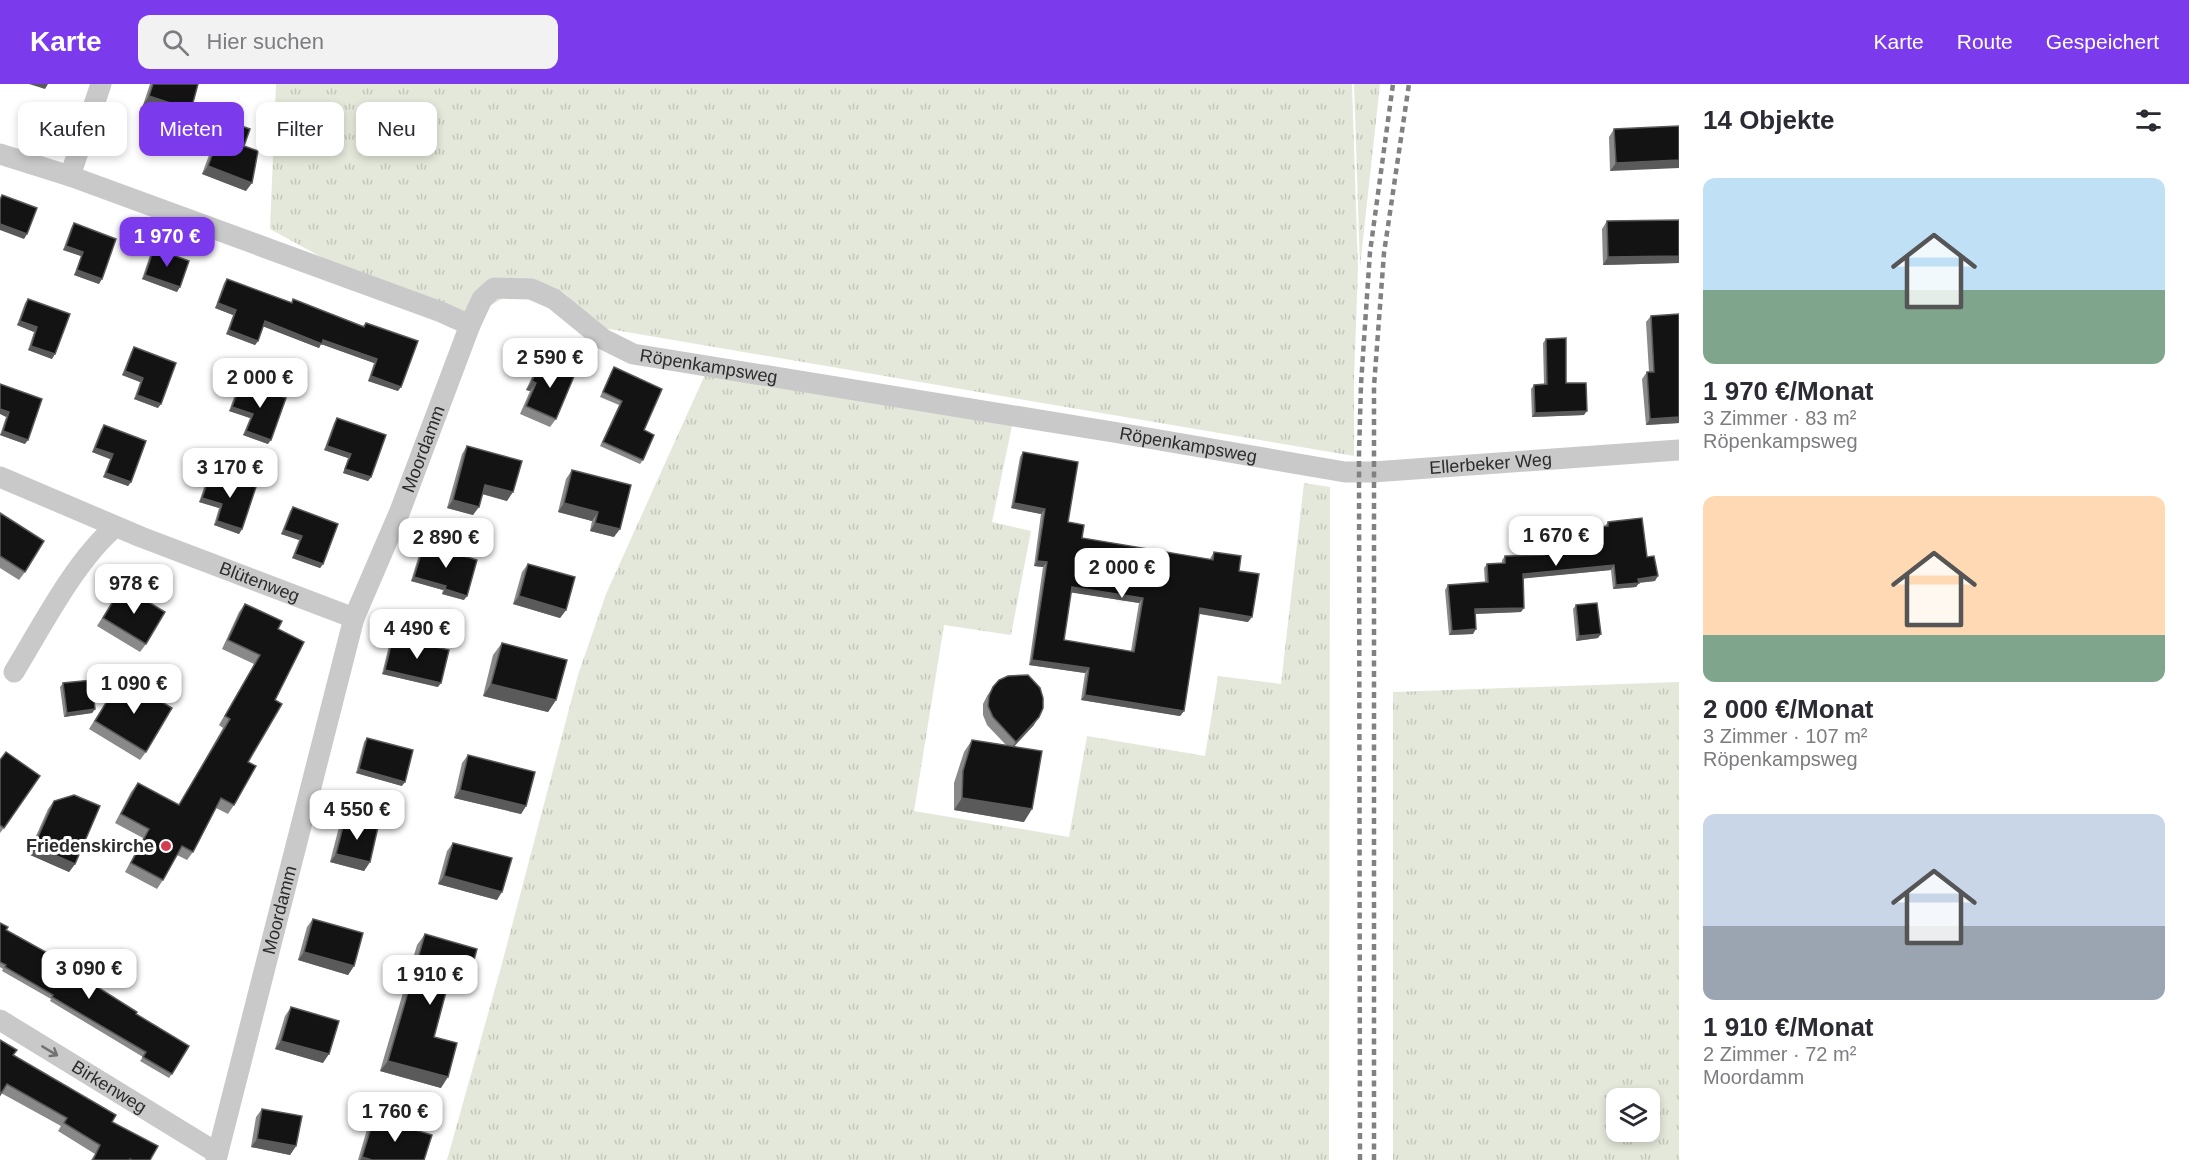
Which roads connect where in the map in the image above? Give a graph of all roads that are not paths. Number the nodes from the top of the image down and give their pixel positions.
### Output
1 (101, 84) edge
2 (0, 154) edge
3 (70, 176) junction
4 (470, 325) junction
5 (1679, 450) edge
6 (1302, 465) joint
7 (0, 477) edge
8 (116, 527) junction
9 (354, 618) junction
10 (14, 672) dead end
11 (0, 1020) edge
12 (217, 1156) edge

1 - 3 street
2 - 3 street
3 - 4 street
4 - 6 street, Röpenkampsweg
4 - 9 street, Moordamm
5 - 6 street, Ellerbeker Weg
7 - 8 street, Blütenweg
8 - 9 street, Blütenweg
8 - 10 street
9 - 12 street, Moordamm
11 -> 12 street, Birkenweg

